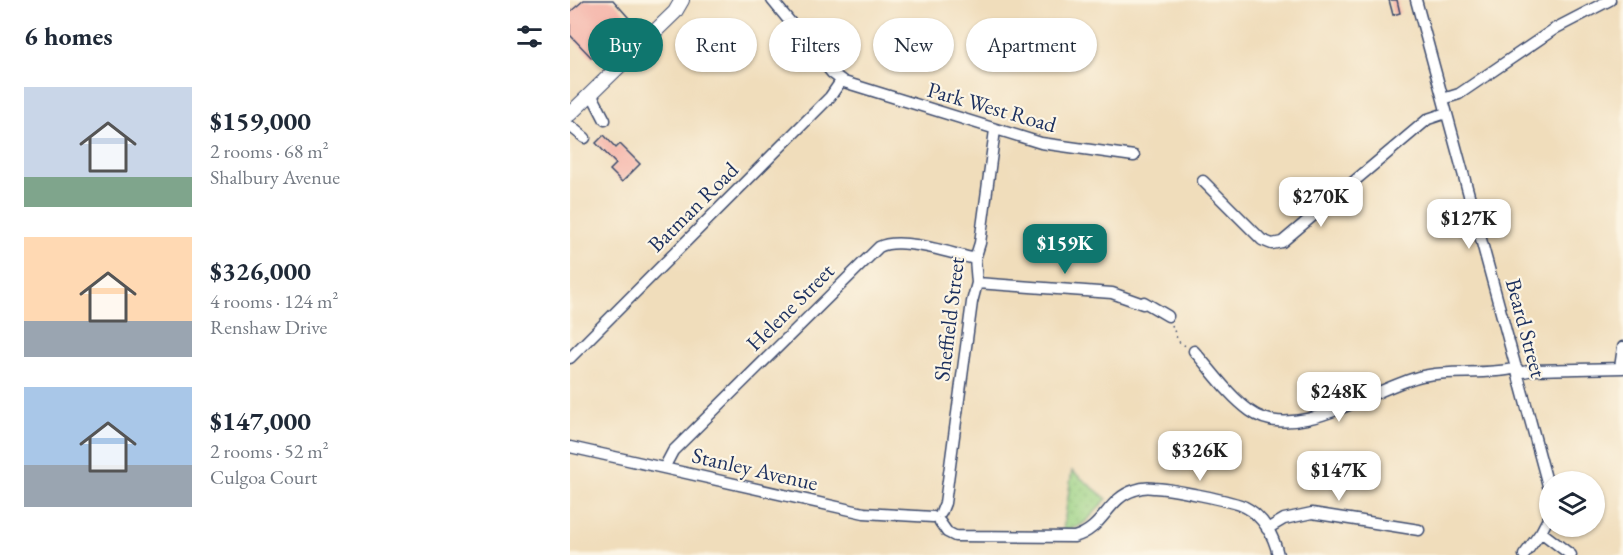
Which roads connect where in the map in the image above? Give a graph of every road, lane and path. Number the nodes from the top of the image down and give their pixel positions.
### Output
1 (695, 0) edge
2 (772, 0) edge
3 (1416, 0) edge
4 (1610, 0) edge
5 (679, 6) edge
6 (841, 81) junction
7 (591, 93) junction
8 (1443, 99) junction
9 (1446, 113) junction
10 (570, 114) edge
11 (605, 120) dead end
12 (570, 126) edge
13 (995, 130) junction
14 (585, 138) dead end
15 (1134, 156) dead end
16 (1203, 181) dead end
17 (975, 259) junction
18 (977, 283) junction
19 (1168, 316) joint
20 (1623, 347) edge
21 (1194, 351) joint
22 (570, 358) edge
23 (1622, 368) edge
24 (1517, 371) junction
25 (570, 447) edge
26 (664, 468) junction
27 (1544, 471) edge
28 (938, 517) junction
29 (1268, 529) junction
30 (1419, 530) dead end
31 (1539, 535) edge
32 (1548, 537) edge
33 (1278, 555) edge
34 (1524, 555) edge
35 (1572, 555) edge

1 - 5 main road
2 - 6 street, Park West Road
3 - 8 street, Beard Street
4 - 8 street
5 - 7 main road
6 - 13 street, Park West Road
6 - 22 street, Batman Road
7 - 10 main road
7 - 11 street
8 - 9 street, Beard Street
9 - 16 street
9 - 24 street, Beard Street
12 - 14 street
13 - 15 street, Park West Road
13 - 17 street, Sheffield Street
17 - 18 street, Sheffield Street
17 - 26 street, Helene Street
18 - 19 street
18 - 28 street, Sheffield Street
19 - 21 path
20 - 23 street
21 - 24 street
23 - 24 street
24 - 27 street, Beard Street
25 - 26 street, Stanley Avenue
26 - 28 street, Stanley Avenue
28 - 29 street, Stanley Avenue
29 - 30 street
29 - 33 street
31 - 34 street
32 - 35 street

